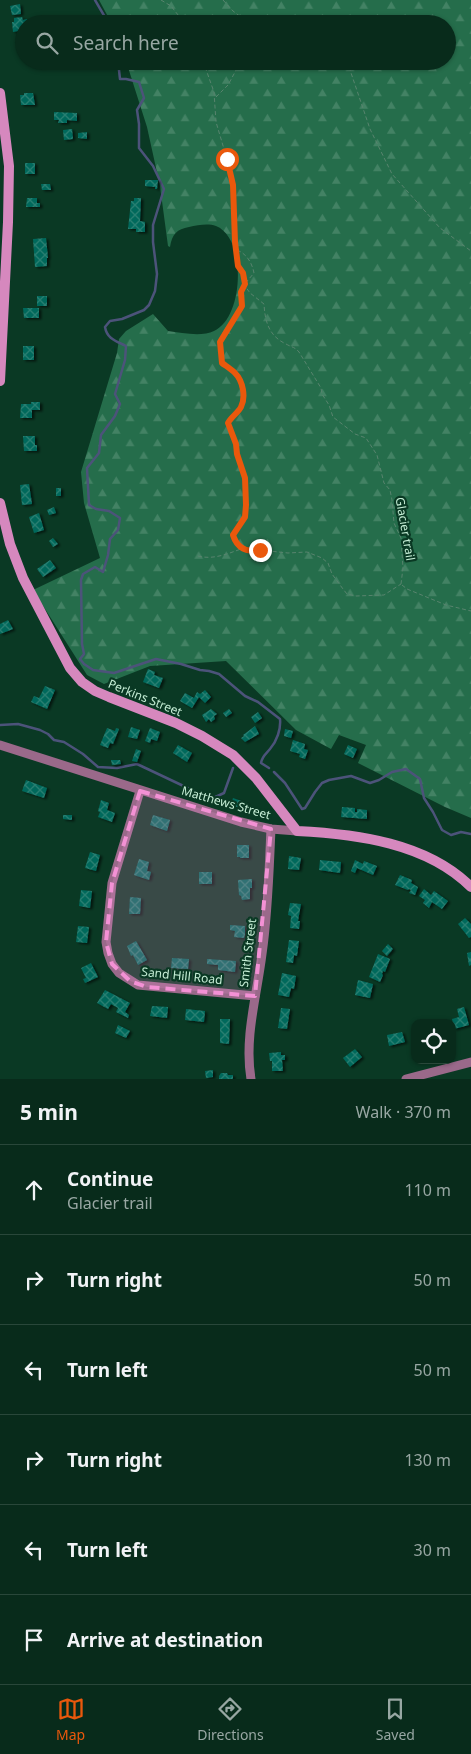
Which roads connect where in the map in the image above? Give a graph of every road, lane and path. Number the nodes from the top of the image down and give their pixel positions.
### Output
1 (161, 0) edge
2 (223, 0) edge
3 (178, 15) edge
4 (238, 15) edge
5 (206, 70) edge
6 (236, 70) edge
7 (350, 70) edge
8 (0, 93) edge
9 (215, 98) junction
10 (236, 250) junction
11 (471, 251) edge
12 (245, 284) junction
13 (0, 381) edge
14 (0, 503) edge
15 (242, 549) junction
16 (198, 556) dead end
17 (401, 584) junction
18 (471, 611) edge
19 (0, 745) edge
20 (140, 791) junction
21 (271, 829) junction
22 (297, 831) junction
23 (471, 887) edge
24 (255, 996) junction
25 (471, 1062) edge
26 (250, 1079) edge
27 (406, 1079) edge

1 - 3 path
2 - 4 path
5 - 9 path, Glacier trail
6 - 9 path
7 - 11 path
8 - 13 street
9 - 10 path, Glacier trail
10 - 12 path, Glacier trail
10 - 12 path
12 - 15 path
12 - 17 path, Glacier trail
14 - 22 street, Perkins Street
15 - 16 path
15 - 17 path
17 - 18 path
19 - 20 street, Matthews Street
20 - 21 street, Matthews Street
20 - 24 street, Sand Hill Road
21 - 22 street, Matthews Street
21 - 24 street, Smith Street
22 - 23 street, Matthews Street
24 - 26 street, Smith Street
25 - 27 street

